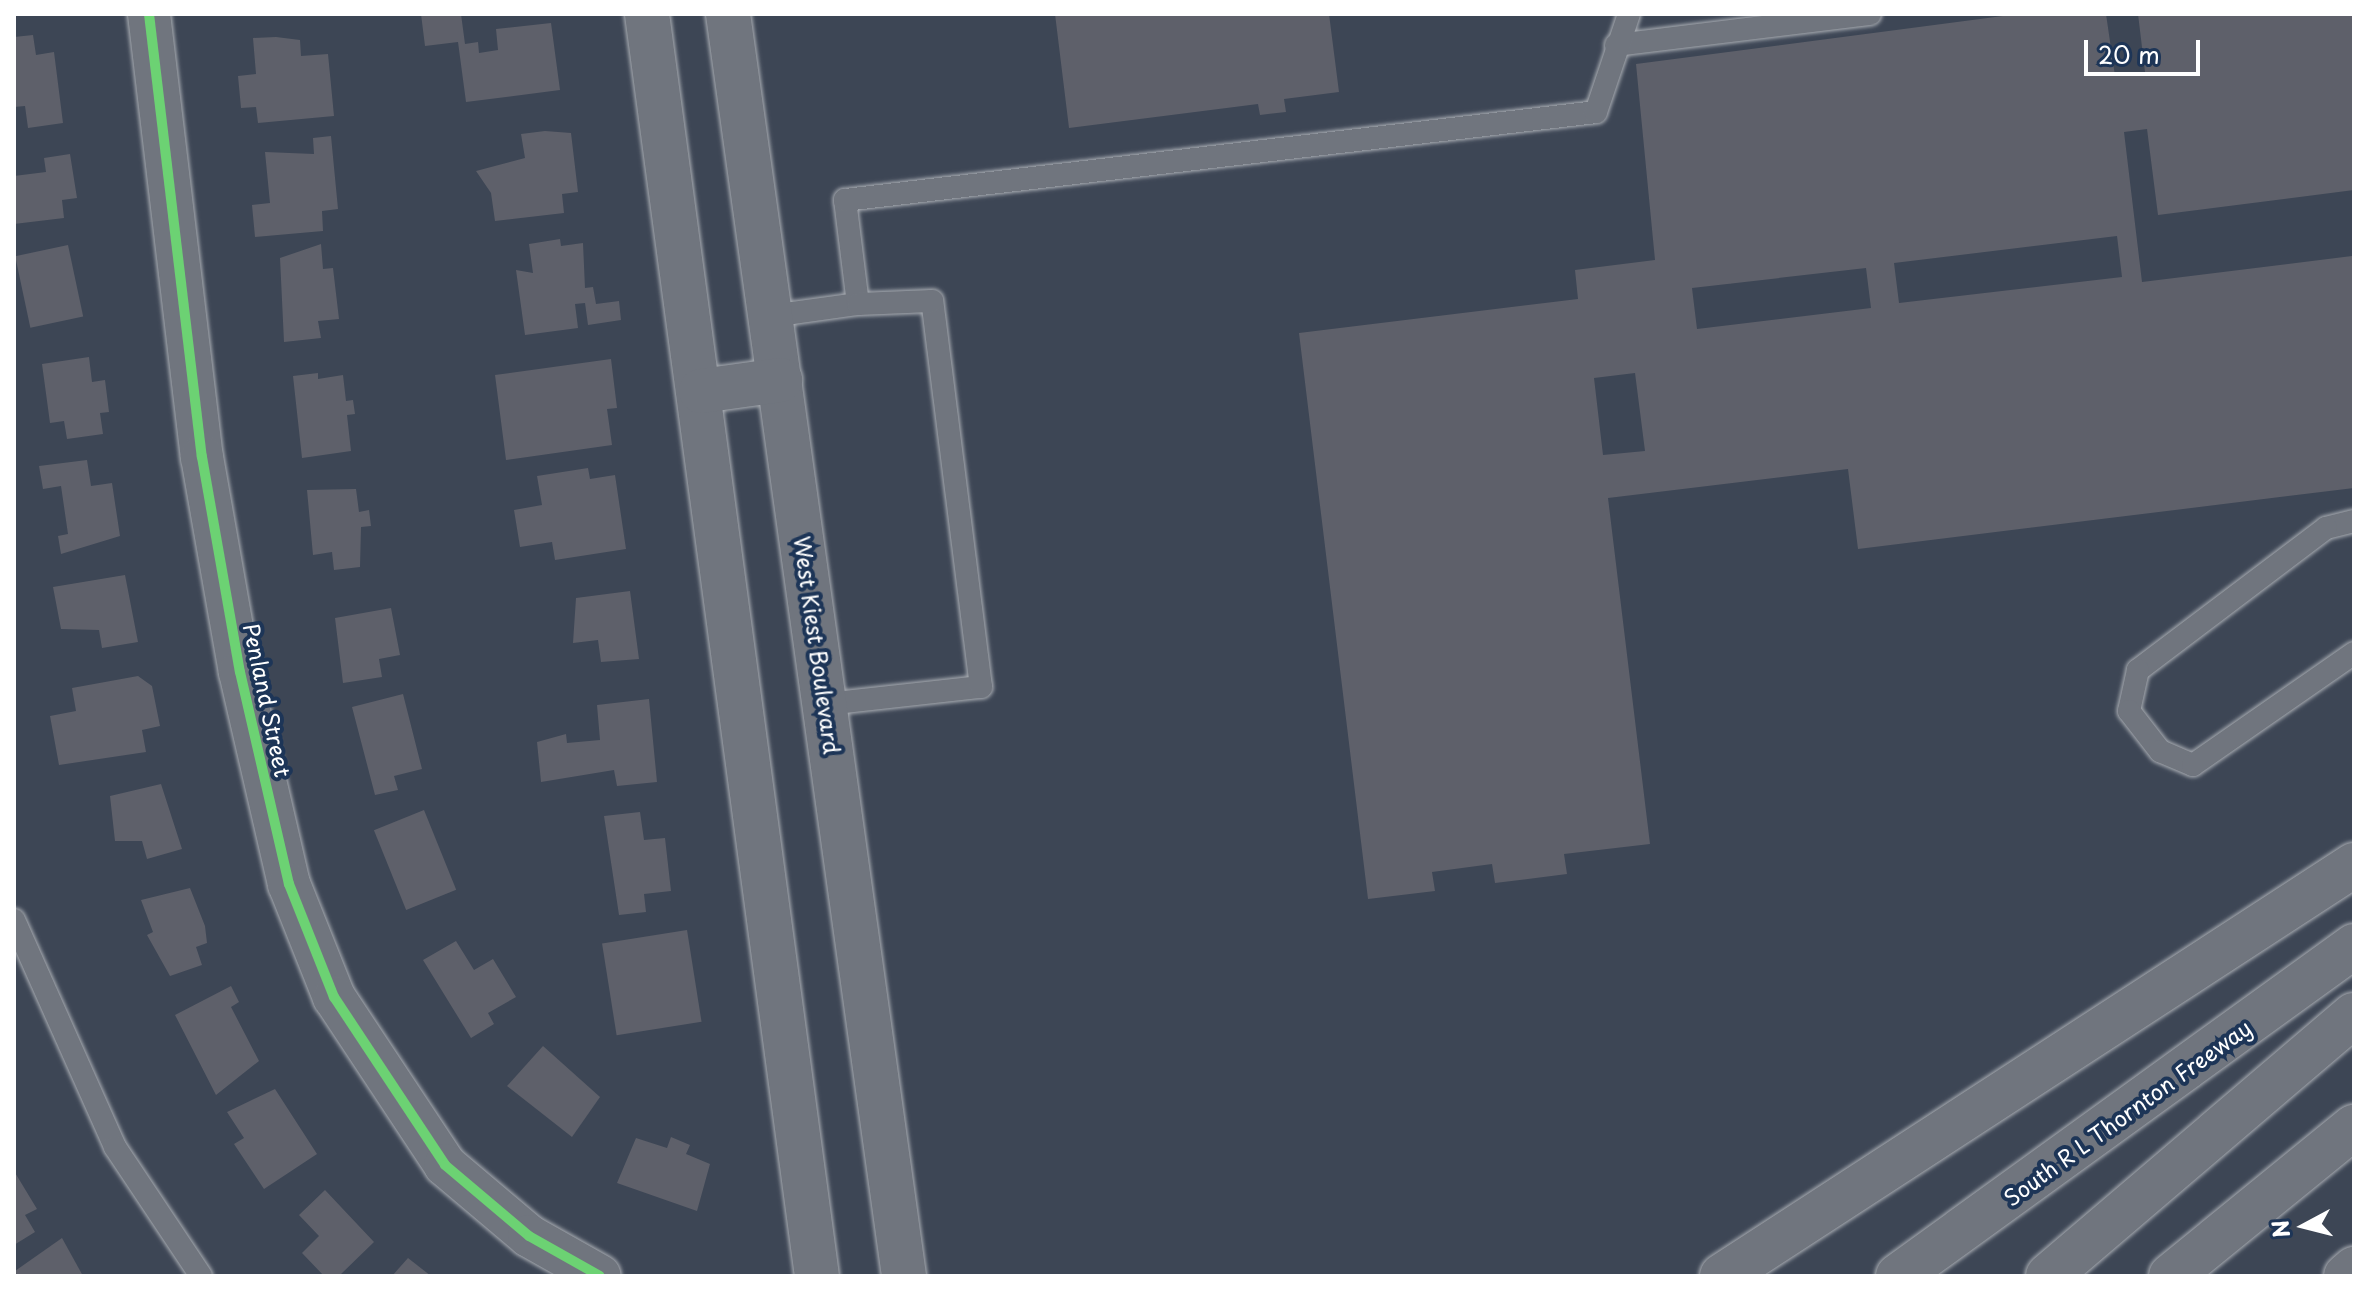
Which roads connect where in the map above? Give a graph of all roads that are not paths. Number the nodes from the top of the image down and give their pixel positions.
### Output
1 (149, 14) edge
2 (647, 14) edge
3 (728, 14) edge
4 (1629, 14) edge
5 (1870, 14) edge
6 (1616, 45) junction
7 (858, 304) junction
8 (771, 316) junction
9 (780, 380) junction
10 (701, 391) junction
11 (2354, 521) edge
12 (2354, 653) edge
13 (826, 704) junction
14 (2354, 865) edge
15 (14, 920) edge
16 (2354, 946) edge
17 (2354, 1015) edge
18 (2354, 1127) edge
19 (2354, 1269) edge
20 (201, 1276) edge
21 (600, 1276) edge
22 (817, 1276) edge
23 (904, 1276) edge
24 (1722, 1276) edge
25 (1898, 1276) edge
26 (2048, 1276) edge
27 (2171, 1276) edge
28 (2346, 1276) edge

1 - 21 street, Penland Street
2 - 10 main road
3 - 8 main road, West Kiest Boulevard
4 - 6 lane
5 - 6 lane
6 - 7 lane
7 - 8 lane
7 - 13 lane
8 - 9 main road, West Kiest Boulevard
9 - 10 main road
9 - 13 main road, West Kiest Boulevard
10 - 22 main road
11 - 12 lane
13 - 23 main road, West Kiest Boulevard
14 - 24 main road
15 - 20 lane
16 - 25 main road, South R L Thornton Freeway
17 - 26 main road
18 - 27 main road
19 - 28 main road

